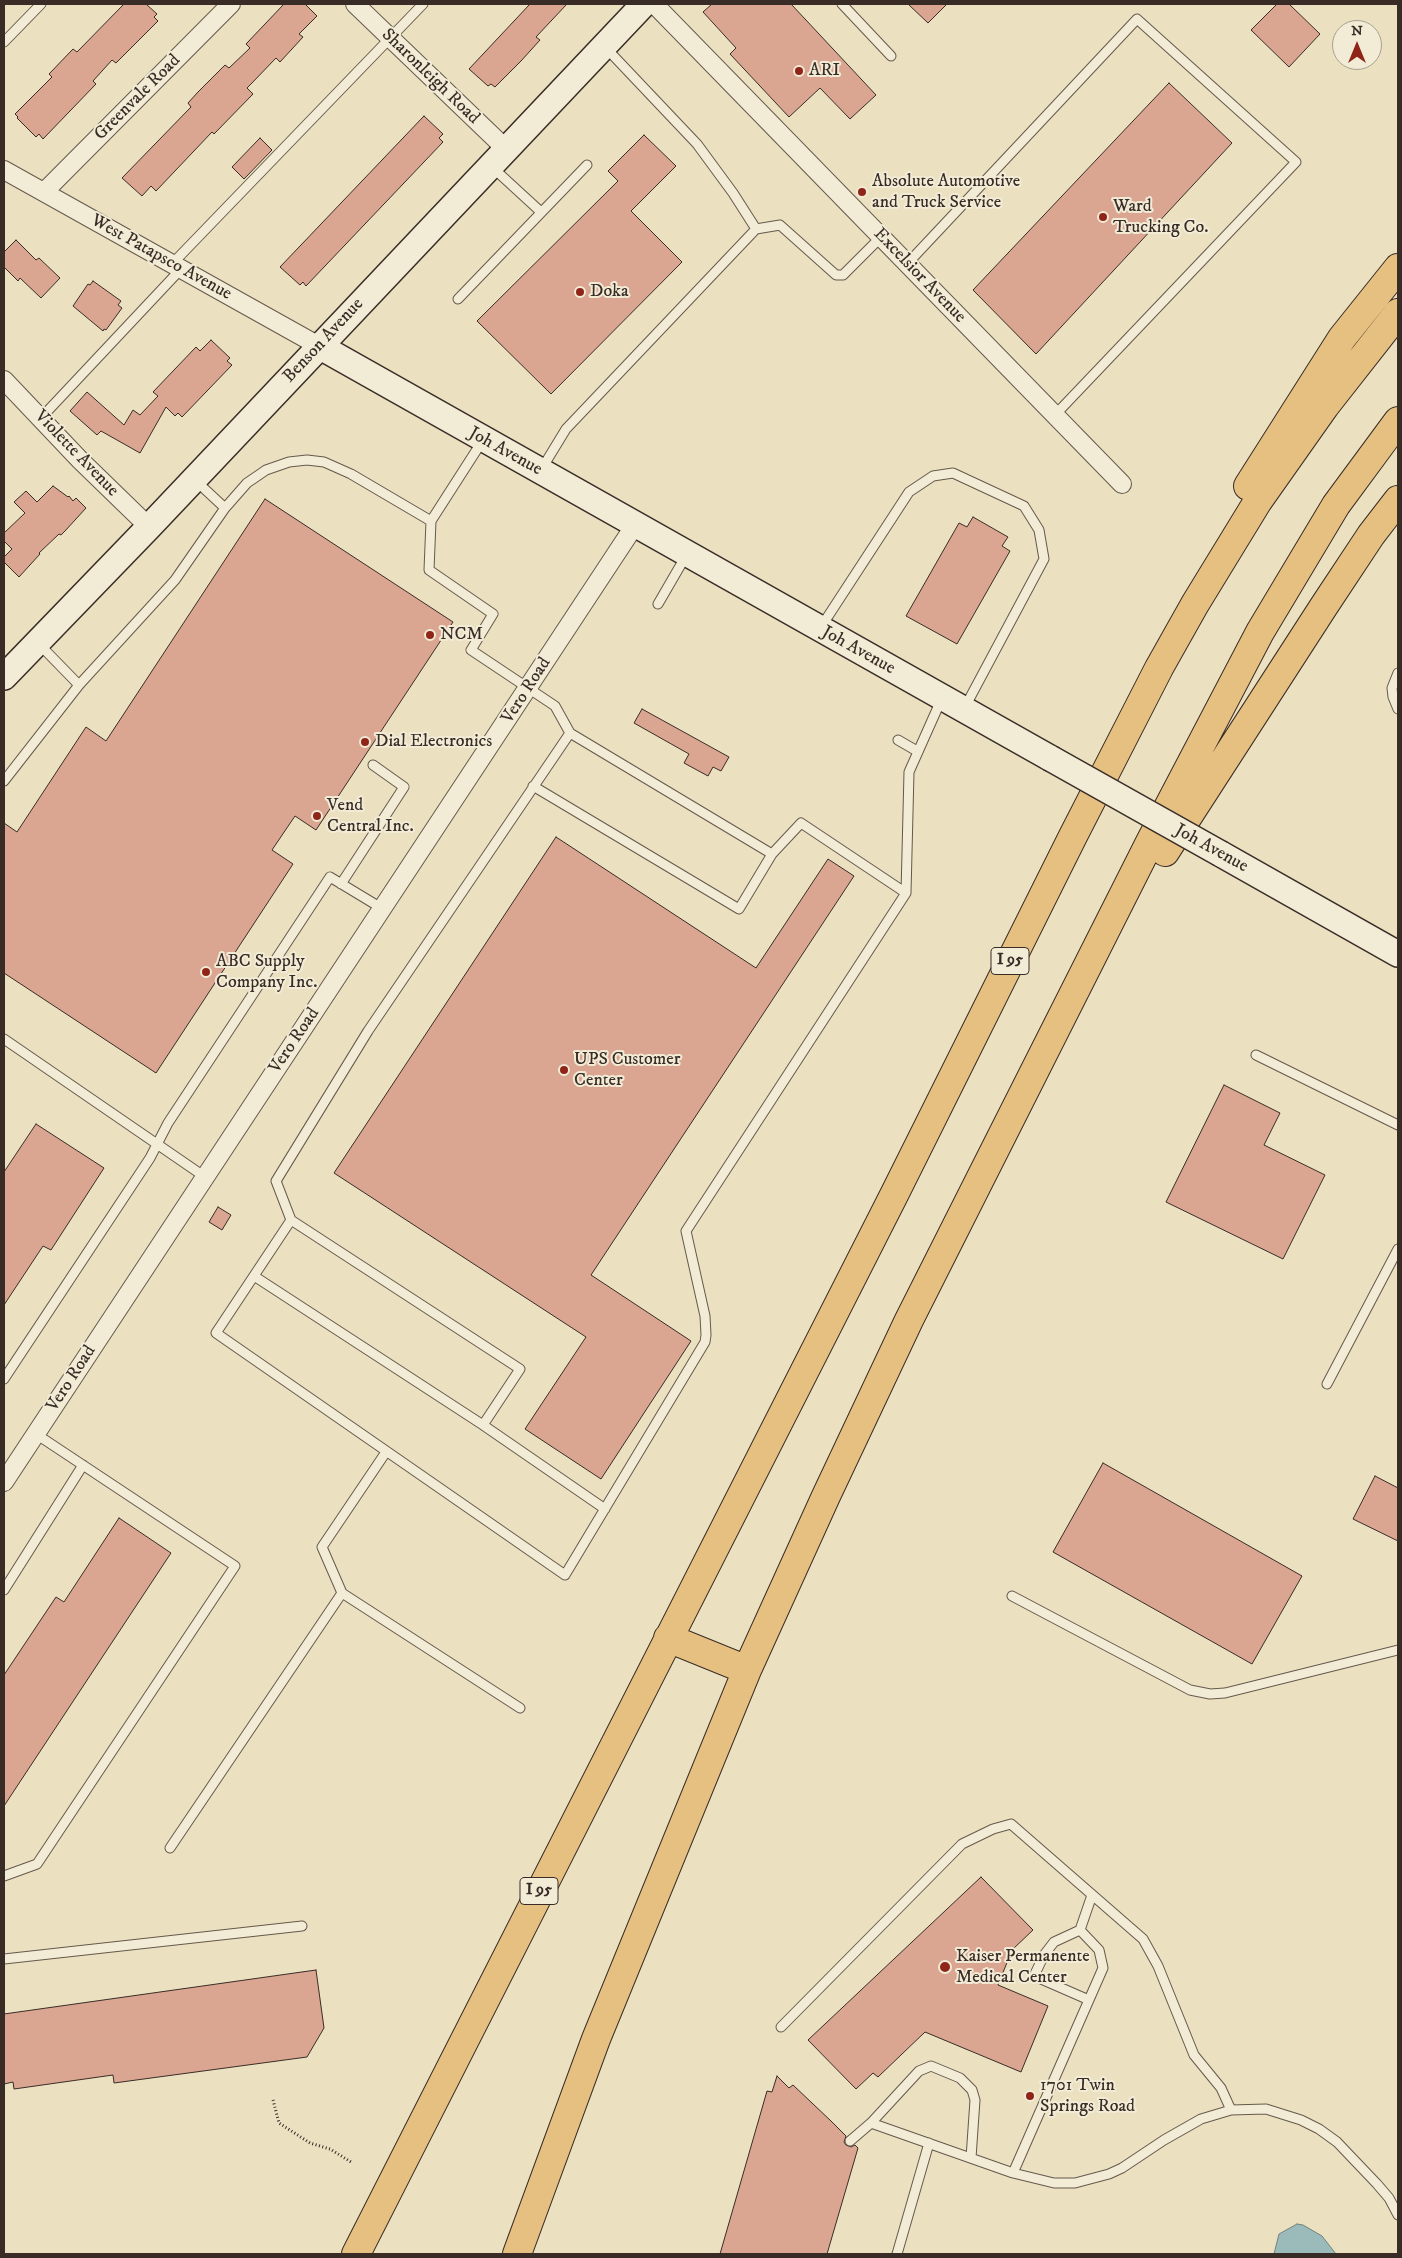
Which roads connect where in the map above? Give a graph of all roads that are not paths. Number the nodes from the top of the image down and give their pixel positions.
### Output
1 (41, 4) edge
2 (231, 4) edge
3 (355, 4) edge
4 (423, 4) edge
5 (644, 4) edge
6 (654, 4) edge
7 (842, 4) edge
8 (390, 38) junction
9 (4, 42) edge
10 (604, 46) junction
11 (891, 56) dead end
12 (498, 158) junction
13 (587, 165) dead end
14 (4, 170) edge
15 (44, 192) junction
16 (541, 212) junction
17 (756, 229) junction
18 (881, 237) junction
19 (908, 264) junction
20 (177, 267) junction
21 (1398, 268) edge
22 (458, 298) dead end
23 (1398, 313) edge
24 (318, 346) junction
25 (4, 380) edge
26 (1055, 415) junction
27 (41, 418) junction
28 (1398, 421) edge
29 (483, 440) junction
30 (540, 471) junction
31 (194, 479) junction
32 (1122, 484) dead end
33 (1398, 500) edge
34 (225, 508) junction
35 (431, 521) junction
36 (635, 525) junction
37 (149, 527) junction
38 (687, 554) junction
39 (658, 604) dead end
40 (820, 629) junction
41 (37, 642) junction
42 (1398, 673) edge
43 (4, 677) edge
44 (79, 685) junction
45 (529, 688) junction
46 (942, 698) junction
47 (1398, 709) edge
48 (963, 710) junction
49 (570, 733) junction
50 (898, 740) dead end
51 (917, 751) junction
52 (373, 765) dead end
53 (4, 780) edge
54 (533, 786) junction
55 (1072, 838) junction
56 (772, 854) junction
57 (341, 884) junction
58 (906, 893) junction
59 (383, 909) junction
60 (1398, 954) edge
61 (1071, 998) junction
62 (4, 1039) edge
63 (1256, 1055) dead end
64 (1398, 1125) edge
65 (157, 1144) junction
66 (205, 1177) junction
67 (291, 1220) junction
68 (1398, 1249) edge
69 (254, 1276) junction
70 (4, 1379) edge
71 (1327, 1384) dead end
72 (483, 1425) junction
73 (36, 1434) junction
74 (386, 1452) junction
75 (83, 1465) junction
76 (4, 1482) edge
77 (605, 1509) junction
78 (4, 1590) edge
79 (342, 1593) junction
80 (1012, 1596) dead end
81 (668, 1638) junction
82 (1398, 1650) edge
83 (747, 1670) junction
84 (520, 1708) dead end
85 (170, 1848) dead end
86 (4, 1876) edge
87 (1092, 1895) junction
88 (302, 1926) dead end
89 (1080, 1930) junction
90 (4, 1959) edge
91 (1089, 2000) junction
92 (781, 2027) dead end
93 (1231, 2110) junction
94 (871, 2123) junction
95 (850, 2141) dead end
96 (928, 2143) junction
97 (971, 2158) junction
98 (1013, 2173) junction
99 (1398, 2215) edge
100 (356, 2254) edge
101 (517, 2254) edge
102 (897, 2254) edge

1 - 9 lane
2 - 15 street, Greenvale Road
3 - 8 street, Sharonleigh Road
4 - 8 lane
5 - 10 street, Benson Avenue
6 - 18 street, Excelsior Avenue
7 - 11 lane
8 - 12 street, Sharonleigh Road
8 - 20 lane
10 - 12 street, Benson Avenue
10 - 17 lane
12 - 16 lane
12 - 24 street, Benson Avenue
13 - 16 lane
14 - 15 street, West Patapsco Avenue
15 - 20 street, West Patapsco Avenue
16 - 22 lane
17 - 18 lane
17 - 30 lane
18 - 19 street, Excelsior Avenue
19 - 26 street, Excelsior Avenue
19 - 26 lane
20 - 24 street, West Patapsco Avenue
20 - 27 lane
21 - 55 highway
23 - 55 highway, I 95
24 - 29 street, Joh Avenue
24 - 31 street, Benson Avenue
25 - 27 street, Violette Avenue
26 - 32 street, Excelsior Avenue
27 - 37 street, Violette Avenue
28 - 61 highway
29 - 30 street, Joh Avenue
29 - 35 lane
30 - 36 street, Joh Avenue
31 - 34 lane
31 - 37 street, Benson Avenue
33 - 61 highway
34 - 35 lane
34 - 44 lane
35 - 45 lane
36 - 38 street, Joh Avenue
36 - 45 street, Vero Road
37 - 41 street, Benson Avenue
38 - 39 lane
38 - 40 street, Joh Avenue
40 - 46 street, Joh Avenue
40 - 48 lane
41 - 43 street, Benson Avenue
41 - 44 lane
42 - 47 lane
44 - 53 lane
45 - 49 lane
45 - 59 street, Vero Road
46 - 48 street, Joh Avenue
46 - 51 lane
48 - 60 street, Joh Avenue, bridge
49 - 54 lane
49 - 56 lane
50 - 51 lane
51 - 58 lane
52 - 57 lane
54 - 56 lane
54 - 67 lane
55 - 81 highway, I 95
56 - 58 lane
57 - 59 lane
57 - 65 lane
58 - 77 lane
59 - 66 street, Vero Road
61 - 83 highway
62 - 65 lane
63 - 64 lane
65 - 66 lane
65 - 70 lane
66 - 73 street, Vero Road
67 - 69 lane
67 - 72 lane
68 - 71 lane
69 - 72 lane
69 - 74 lane
72 - 77 lane
73 - 75 lane
73 - 76 street, Vero Road
74 - 77 lane
74 - 79 lane
75 - 78 lane
75 - 86 lane
79 - 84 lane
79 - 85 lane
80 - 82 lane
81 - 83 highway
81 - 100 highway, I 95
83 - 101 highway
87 - 89 lane
87 - 92 lane
87 - 93 lane
88 - 90 lane
89 - 91 lane
89 - 91 lane
91 - 98 lane
93 - 98 lane
93 - 99 lane
94 - 95 lane
94 - 96 lane
94 - 97 lane
96 - 97 lane
96 - 102 lane
97 - 98 lane

